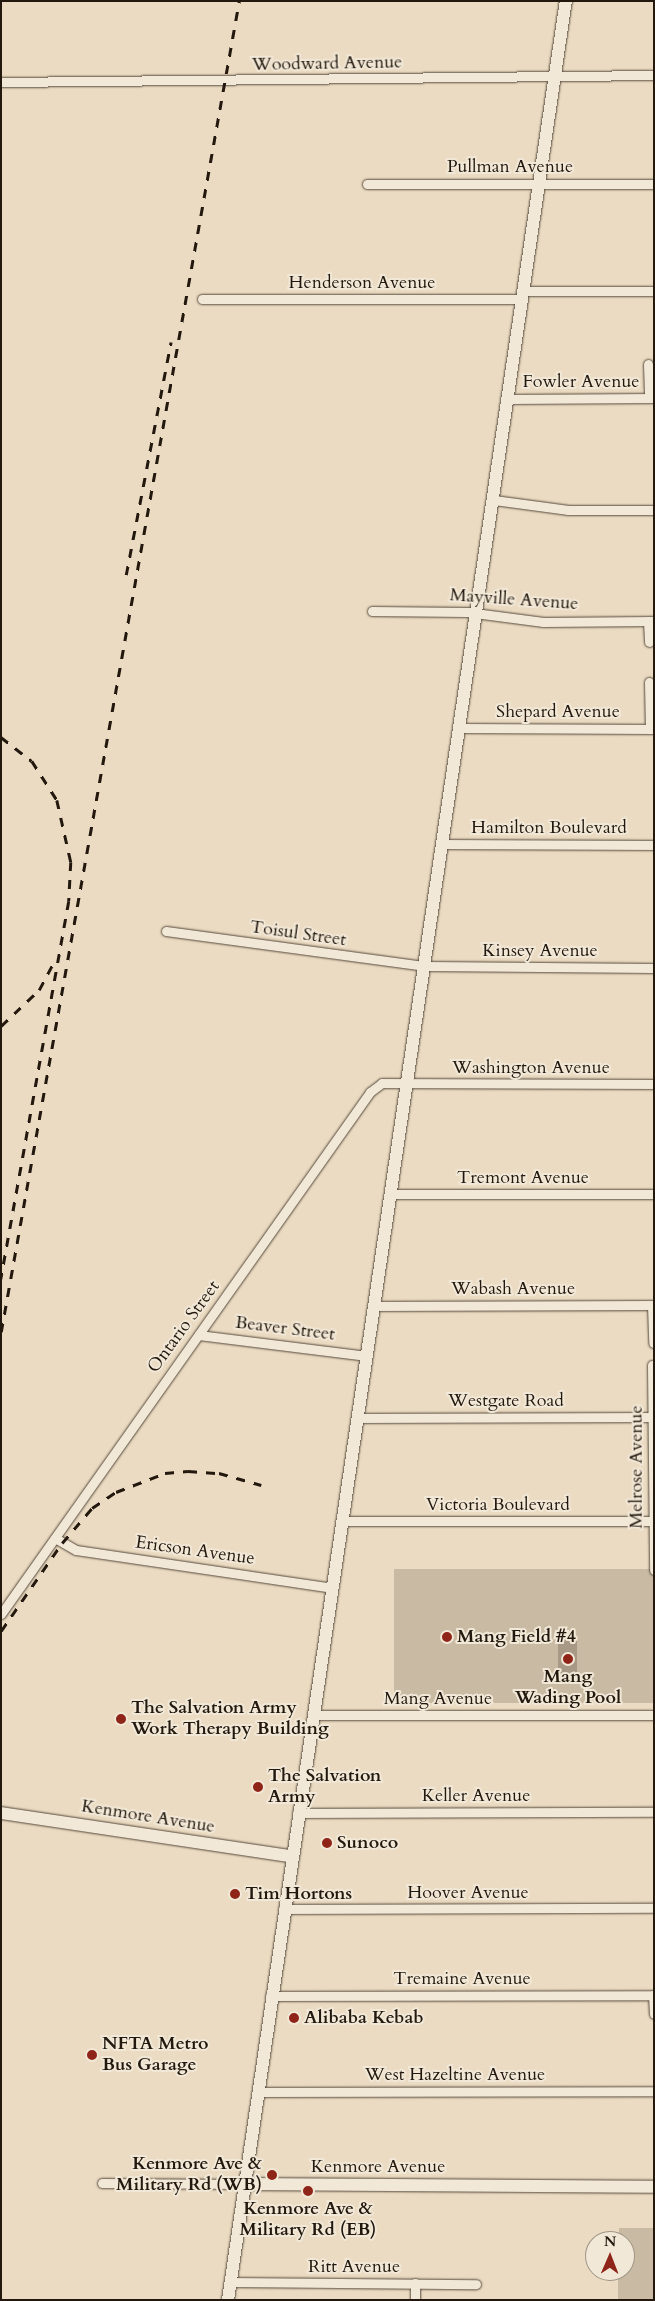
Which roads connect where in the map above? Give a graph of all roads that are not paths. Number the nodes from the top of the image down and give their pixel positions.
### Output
1 (566, 1) edge
2 (654, 74) edge
3 (556, 75) junction
4 (1, 82) edge
5 (539, 183) junction
6 (367, 184) dead end
7 (654, 184) edge
8 (654, 290) edge
9 (523, 295) junction
10 (202, 299) dead end
11 (648, 364) dead end
12 (508, 398) junction
13 (651, 398) edge
14 (494, 500) junction
15 (654, 510) edge
16 (372, 611) dead end
17 (478, 613) junction
18 (651, 622) edge
19 (649, 642) dead end
20 (649, 682) dead end
21 (462, 728) junction
22 (652, 729) edge
23 (444, 844) junction
24 (654, 845) edge
25 (166, 931) dead end
26 (426, 966) junction
27 (654, 968) edge
28 (408, 1084) junction
29 (654, 1084) edge
30 (391, 1194) junction
31 (654, 1194) edge
32 (653, 1305) edge
33 (375, 1306) junction
34 (198, 1335) junction
35 (652, 1343) edge
36 (367, 1356) junction
37 (652, 1365) dead end
38 (653, 1417) edge
39 (358, 1418) junction
40 (342, 1521) junction
41 (654, 1521) edge
42 (55, 1538) junction
43 (654, 1570) edge
44 (333, 1588) junction
45 (1, 1614) edge
46 (312, 1715) junction
47 (654, 1715) edge
48 (654, 1812) edge
49 (1, 1813) edge
50 (297, 1813) junction
51 (290, 1856) junction
52 (654, 1908) edge
53 (283, 1909) junction
54 (653, 1995) edge
55 (270, 1996) junction
56 (654, 2014) edge
57 (654, 2091) edge
58 (257, 2092) junction
59 (102, 2183) dead end
60 (244, 2184) junction
61 (654, 2187) edge
62 (231, 2282) junction
63 (415, 2283) junction
64 (476, 2284) dead end
65 (228, 2300) edge
66 (415, 2300) edge

1 - 3 main road
2 - 3 street, Woodward Avenue
3 - 4 street, Woodward Avenue
3 - 5 main road
5 - 6 street, Pullman Avenue
5 - 7 street, Pullman Avenue
5 - 9 main road
8 - 9 street, Henderson Avenue
9 - 10 street, Henderson Avenue
9 - 12 main road
11 - 13 street
12 - 13 street, Fowler Avenue
12 - 14 main road
14 - 15 street
14 - 17 main road
16 - 17 street, Mayville Avenue
17 - 18 street, Mayville Avenue
17 - 21 main road
18 - 19 street
20 - 22 street
21 - 22 street, Shepard Avenue
21 - 23 main road
23 - 24 street, Hamilton Boulevard
23 - 26 main road
25 - 26 street, Toisul Street
26 - 27 street, Kinsey Avenue
26 - 28 main road
28 - 29 street, Washington Avenue
28 - 30 main road
28 - 34 street, Ontario Street
30 - 31 street, Tremont Avenue
30 - 33 main road
32 - 33 street, Wabash Avenue
32 - 35 street
33 - 36 main road
34 - 36 street, Beaver Street
34 - 42 street, Ontario Street
36 - 39 main road
37 - 38 street, Melrose Avenue
38 - 39 street, Westgate Road
38 - 41 street, Melrose Avenue
39 - 40 main road
40 - 41 street, Victoria Boulevard
40 - 44 main road
41 - 43 street, Melrose Avenue
42 - 44 street, Ericson Avenue
42 - 45 street, Ontario Street
44 - 46 main road
46 - 47 street, Mang Avenue
46 - 50 main road
48 - 50 street, Keller Avenue
49 - 51 main road, Kenmore Avenue
50 - 51 main road
51 - 53 main road
52 - 53 street, Hoover Avenue
53 - 55 main road
54 - 55 street, Tremaine Avenue
54 - 56 street
55 - 58 main road
57 - 58 street, West Hazeltine Avenue
58 - 60 main road
59 - 60 street, Kenmore Avenue
60 - 61 main road, Kenmore Avenue
60 - 62 main road
62 - 63 street, Ritt Avenue
62 - 65 main road
63 - 64 street, Ritt Avenue
63 - 66 street

